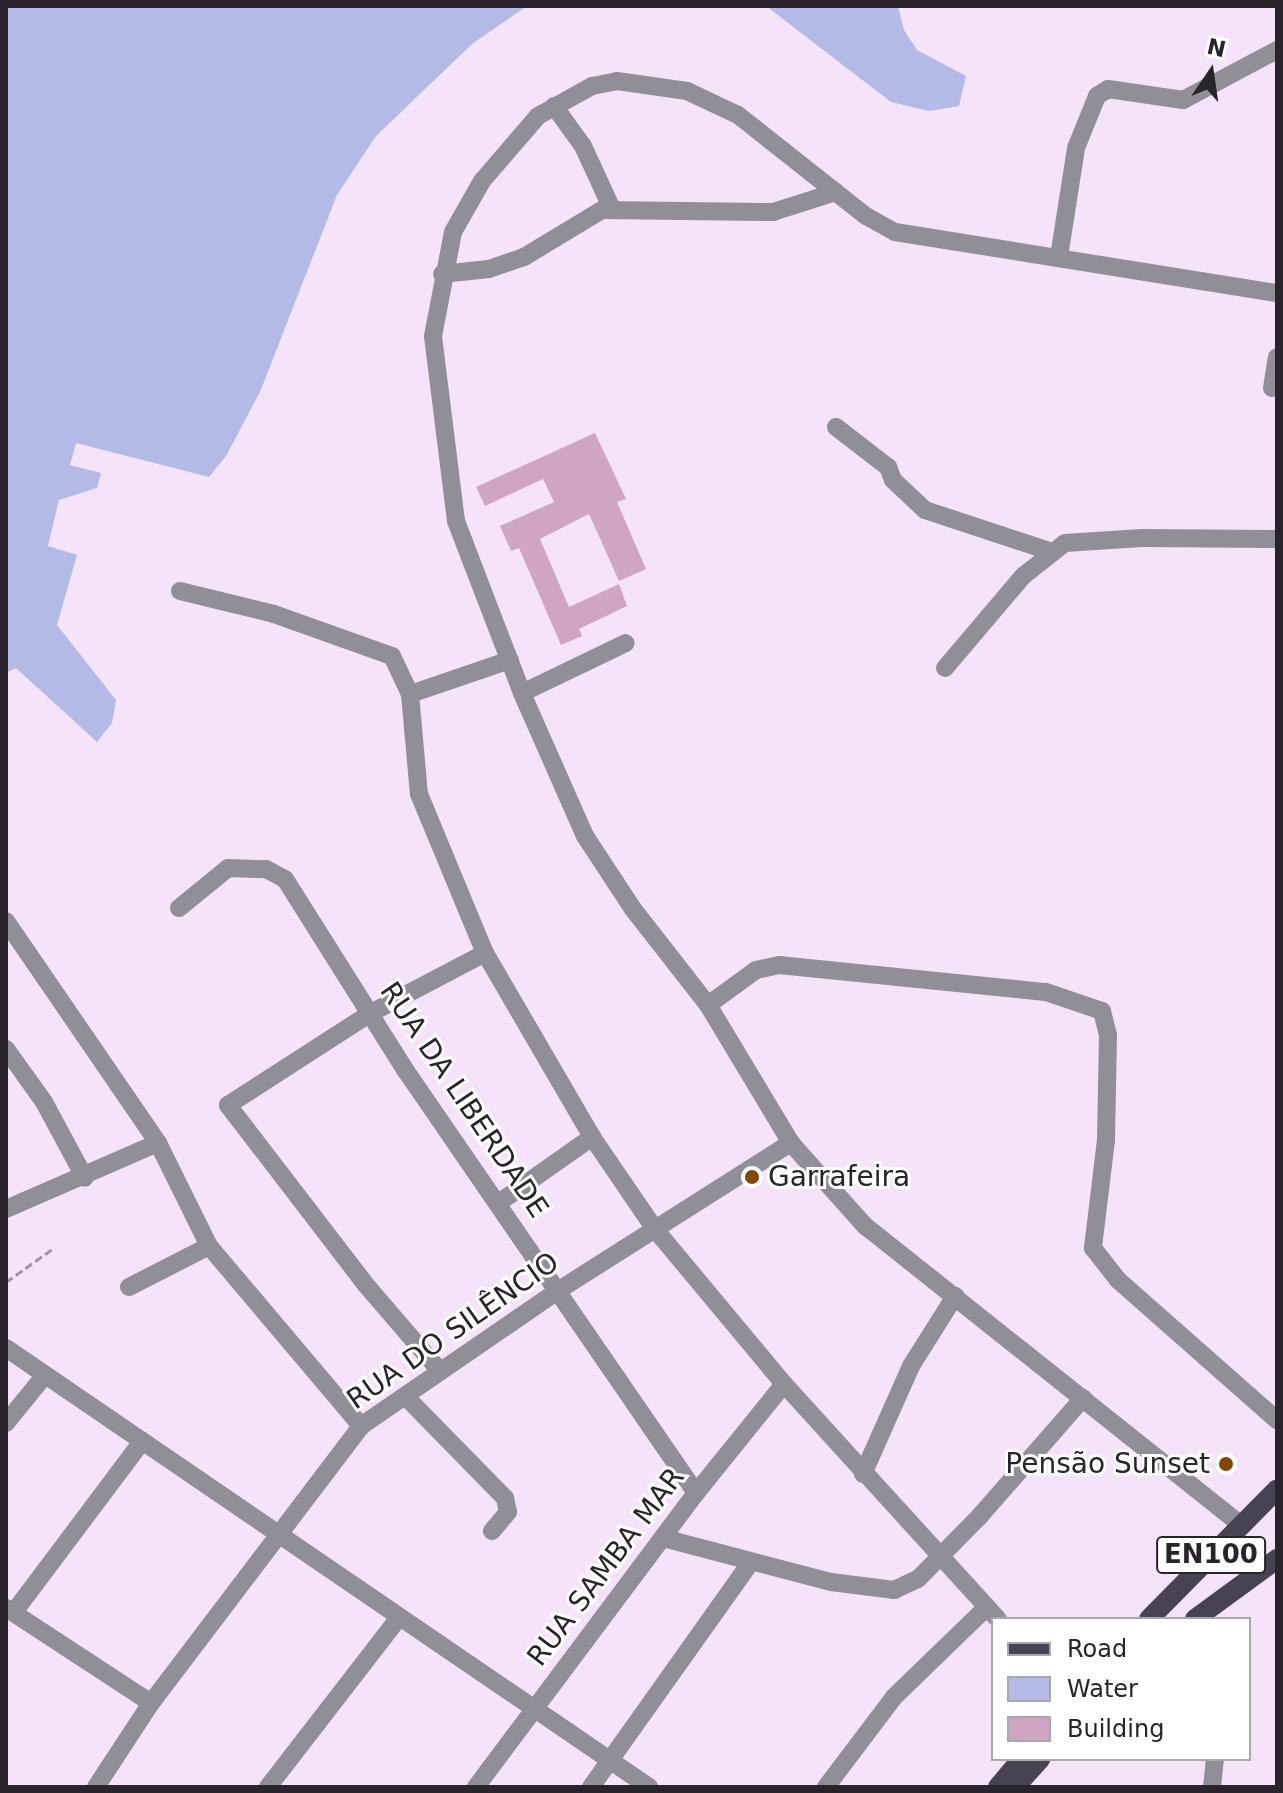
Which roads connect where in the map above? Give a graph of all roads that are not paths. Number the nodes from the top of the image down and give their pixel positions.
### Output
1 (1277, 50) edge
2 (554, 106) junction
3 (836, 192) junction
4 (612, 209) junction
5 (1059, 257) junction
6 (442, 274) junction
7 (1277, 293) edge
8 (1277, 357) edge
9 (1272, 388) dead end
10 (836, 427) dead end
11 (1277, 539) edge
12 (1052, 552) junction
13 (180, 591) dead end
14 (626, 643) dead end
15 (510, 660) junction
16 (945, 668) dead end
17 (522, 693) junction
18 (410, 694) junction
19 (179, 908) dead end
20 (6, 921) edge
21 (485, 953) junction
22 (708, 1005) junction
23 (369, 1014) junction
24 (6, 1049) edge
25 (592, 1137) junction
26 (158, 1143) junction
27 (791, 1143) junction
28 (85, 1178) junction
29 (500, 1202) junction
30 (6, 1209) edge
31 (654, 1228) junction
32 (209, 1246) junction
33 (129, 1287) dead end
34 (559, 1290) junction
35 (955, 1296) junction
36 (6, 1348) edge
37 (440, 1371) junction
38 (45, 1375) junction
39 (784, 1384) junction
40 (405, 1396) junction
41 (1083, 1398) junction
42 (1277, 1420) edge
43 (6, 1423) edge
44 (361, 1426) junction
45 (141, 1443) junction
46 (863, 1474) junction
47 (1277, 1489) edge
48 (696, 1493) junction
49 (1277, 1498) edge
50 (1246, 1518) junction
51 (492, 1531) dead end
52 (281, 1536) junction
53 (663, 1538) junction
54 (939, 1554) junction
55 (1277, 1559) edge
56 (751, 1562) junction
57 (10, 1610) edge
58 (992, 1614) edge
59 (1151, 1617) edge
60 (1198, 1617) edge
61 (398, 1619) junction
62 (151, 1703) junction
63 (534, 1711) junction
64 (610, 1759) junction
65 (1020, 1761) edge
66 (1038, 1761) edge
67 (1215, 1761) edge
68 (96, 1787) edge
69 (268, 1787) edge
70 (476, 1787) edge
71 (591, 1787) edge
72 (649, 1787) edge
73 (826, 1787) edge
74 (998, 1787) edge
75 (1015, 1787) edge
76 (1212, 1787) edge

1 - 5 street
2 - 3 street
2 - 4 street
2 - 6 street
3 - 4 street
3 - 5 street
4 - 6 street
5 - 7 street
6 - 15 street
8 - 9 street
10 - 12 street
11 - 12 street
12 - 16 street
13 - 18 street
14 - 17 street
15 - 17 street
15 - 18 street
17 - 22 street
18 - 21 street
19 - 23 street, RUA DA LIBERDADE
20 - 26 street
21 - 23 street
21 - 25 street
22 - 27 street
22 - 42 street
23 - 29 street, RUA DA LIBERDADE
23 - 37 street
24 - 28 street
25 - 29 street
25 - 31 street
26 - 28 street
26 - 32 street
27 - 31 street, RUA DO SILÊNCIO
27 - 35 street
28 - 30 street
29 - 34 street, RUA DA LIBERDADE
31 - 34 street, RUA DO SILÊNCIO
31 - 39 street
32 - 33 street
32 - 44 street
34 - 37 street, RUA DO SILÊNCIO
34 - 48 street, RUA DA LIBERDADE
35 - 41 street
35 - 46 street
36 - 38 street
37 - 40 street, RUA DO SILÊNCIO
38 - 43 street
38 - 45 street
39 - 46 street
39 - 48 street, RUA SAMBA MAR
40 - 44 street, RUA DO SILÊNCIO
40 - 51 street
41 - 50 street
41 - 54 street
44 - 52 street, RUA DO SILÊNCIO
45 - 52 street
45 - 57 street
46 - 54 street
47 - 50 main road, EN100
48 - 53 street, RUA SAMBA MAR
49 - 50 main road
50 - 59 main road, EN100
52 - 61 street
52 - 62 street, RUA DO SILÊNCIO
53 - 56 street
53 - 63 street, RUA SAMBA MAR
54 - 56 street
54 - 58 street
55 - 60 main road, EN100
56 - 64 street
57 - 62 street
58 - 73 street
61 - 63 street
61 - 69 street
62 - 68 street, RUA DO SILÊNCIO
63 - 64 street
63 - 70 street, RUA SAMBA MAR
64 - 71 street
64 - 72 street
65 - 74 main road
66 - 75 main road
67 - 76 street

